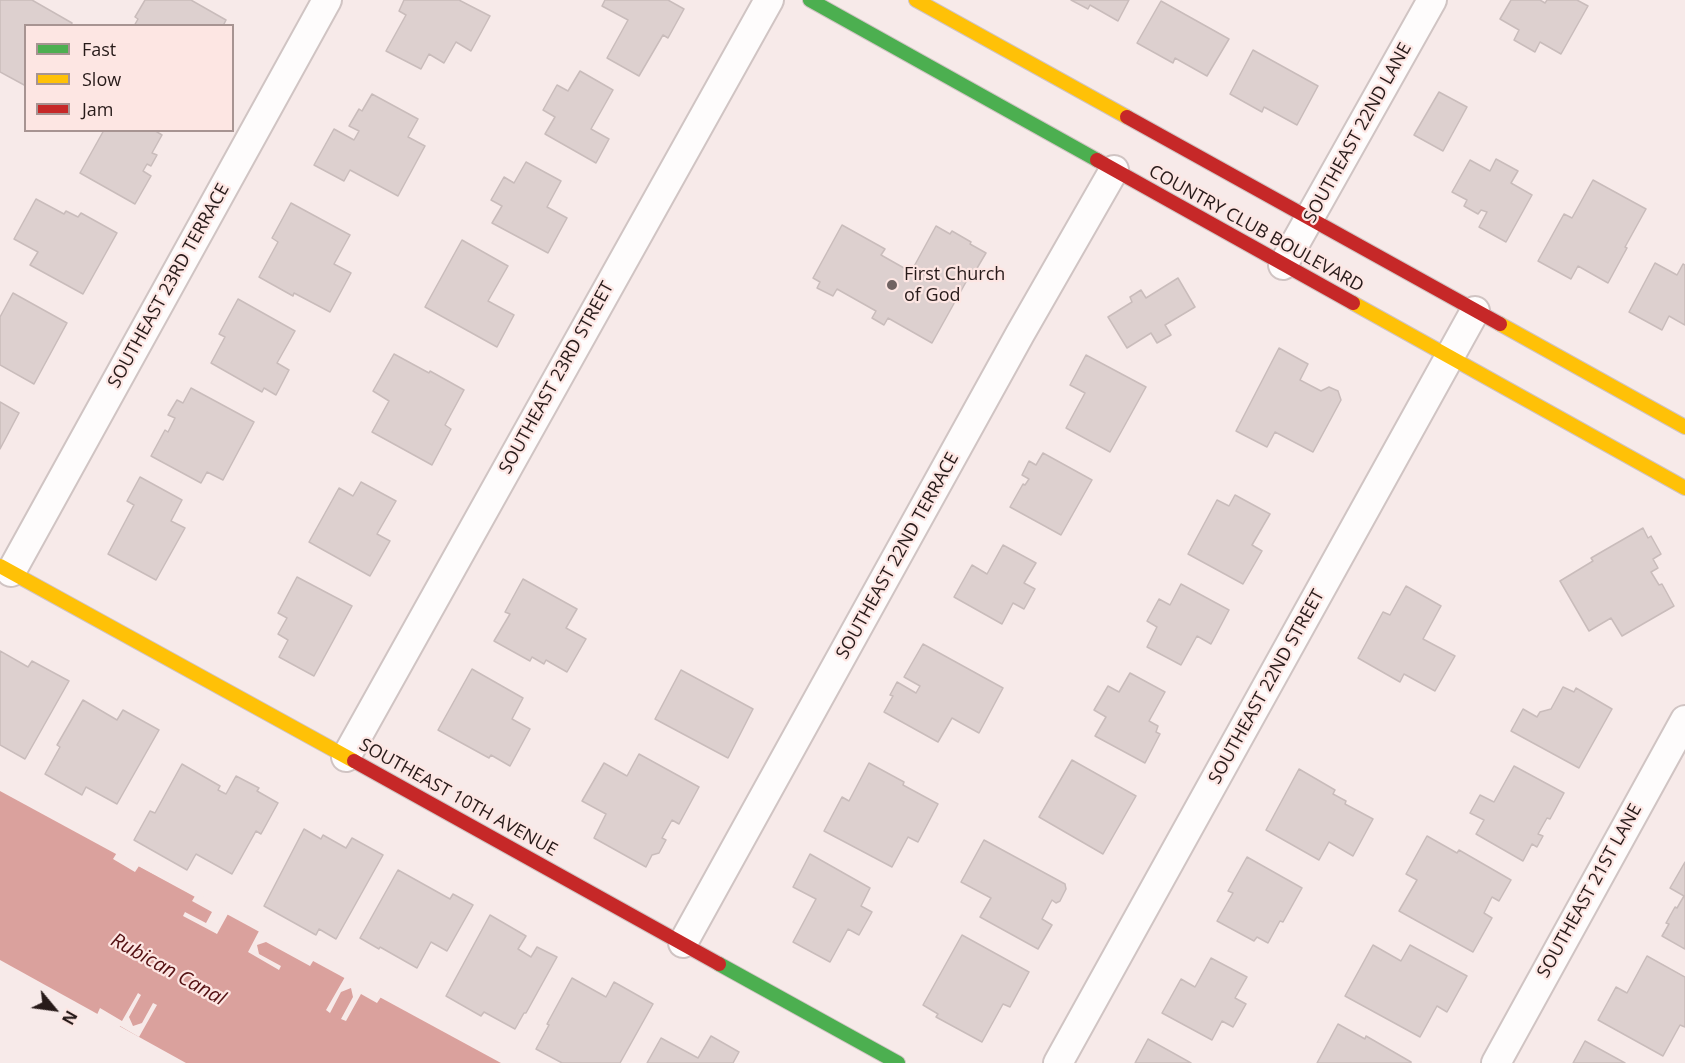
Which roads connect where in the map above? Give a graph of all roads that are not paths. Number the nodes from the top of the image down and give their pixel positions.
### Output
1 (327, 0) edge
2 (768, 0) edge
3 (810, 0) edge
4 (916, 0) edge
5 (1432, 0) edge
6 (1114, 170) junction
7 (1310, 219) junction
8 (1284, 265) junction
9 (1476, 311) junction
10 (1449, 357) junction
11 (1685, 427) edge
12 (1685, 488) edge
13 (5, 569) edge
14 (1685, 720) edge
15 (346, 757) junction
16 (683, 943) junction
17 (898, 1063) edge
18 (1058, 1063) edge
19 (1496, 1063) edge

1 - 13 street, SOUTHEAST 23RD TERRACE
2 - 15 street, SOUTHEAST 23RD STREET
3 - 6 main road, COUNTRY CLUB BOULEVARD
4 - 7 main road, COUNTRY CLUB BOULEVARD
5 - 7 street, SOUTHEAST 22ND LANE
6 - 8 main road, COUNTRY CLUB BOULEVARD
6 - 16 street, SOUTHEAST 22ND TERRACE
7 - 8 street, SOUTHEAST 22ND LANE
7 - 9 main road, COUNTRY CLUB BOULEVARD
8 - 10 main road, COUNTRY CLUB BOULEVARD
9 - 10 street, SOUTHEAST 22ND STREET
9 - 11 main road, COUNTRY CLUB BOULEVARD
10 - 12 main road, COUNTRY CLUB BOULEVARD
10 - 18 street, SOUTHEAST 22ND STREET
13 - 15 main road, SOUTHEAST 10TH AVENUE
14 - 19 street, SOUTHEAST 21ST LANE
15 - 16 main road, SOUTHEAST 10TH AVENUE
16 - 17 main road, SOUTHEAST 10TH AVENUE

